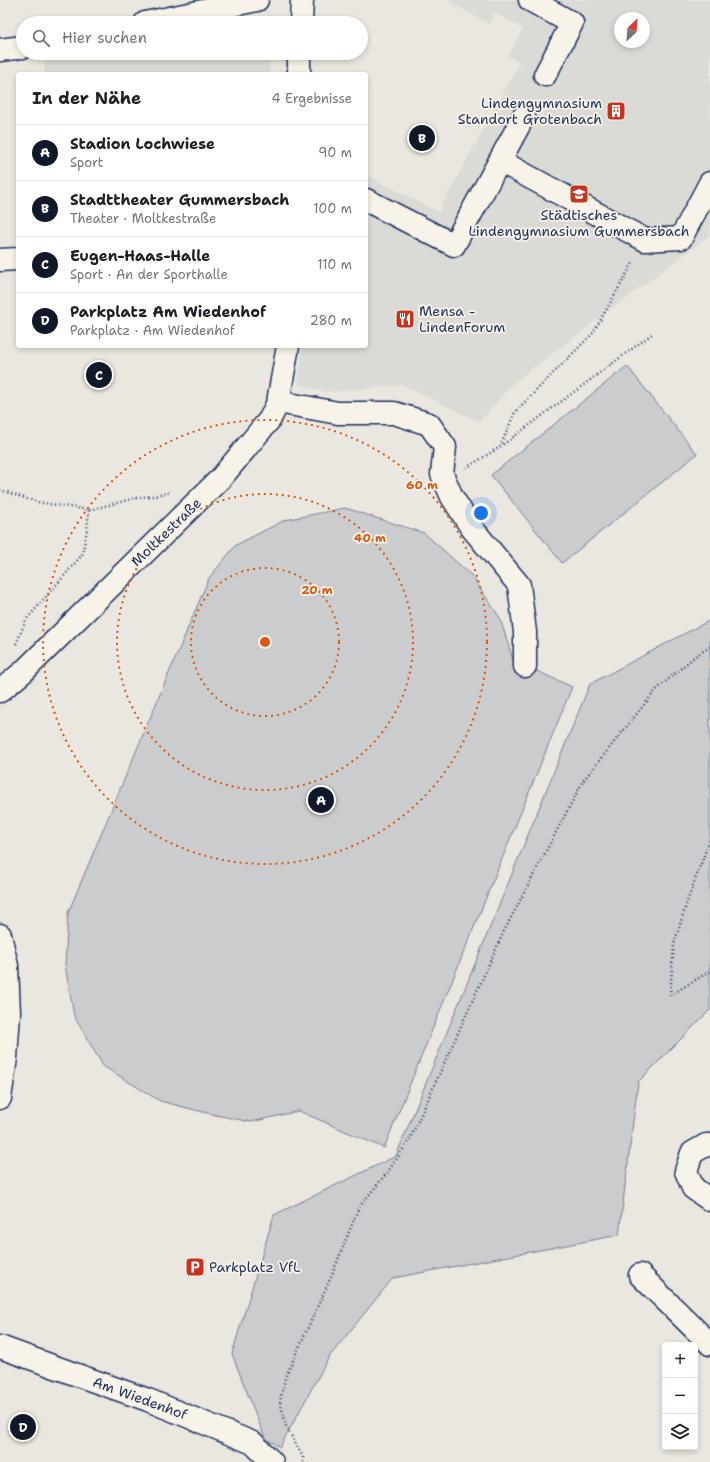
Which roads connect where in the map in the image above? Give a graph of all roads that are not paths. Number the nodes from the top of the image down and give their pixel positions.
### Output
1 (257, 0) edge
2 (302, 0) edge
3 (530, 0) edge
4 (179, 16) edge
5 (301, 16) edge
6 (16, 48) edge
7 (0, 50) edge
8 (299, 60) edge
9 (298, 72) edge
10 (545, 75) dead end
11 (524, 116) dead end
12 (500, 161) junction
13 (710, 183) edge
14 (368, 201) edge
15 (0, 260) edge
16 (16, 260) edge
17 (288, 348) edge
18 (278, 402) junction
19 (525, 666) dead end
20 (0, 691) edge
21 (0, 935) edge
22 (0, 1098) edge
23 (710, 1145) edge
24 (710, 1200) edge
25 (640, 1275) dead end
26 (710, 1344) edge
27 (0, 1347) edge
28 (272, 1462) edge

1 - 4 street
2 - 5 street
3 - 10 street
6 - 7 street
8 - 9 street
11 - 12 street
12 - 13 street
12 - 14 street
15 - 16 street
17 - 18 street, Moltkestraße
18 - 19 street
18 - 20 street, Moltkestraße
21 - 22 street
23 - 24 street
25 - 26 street
27 - 28 street, Am Wiedenhof

